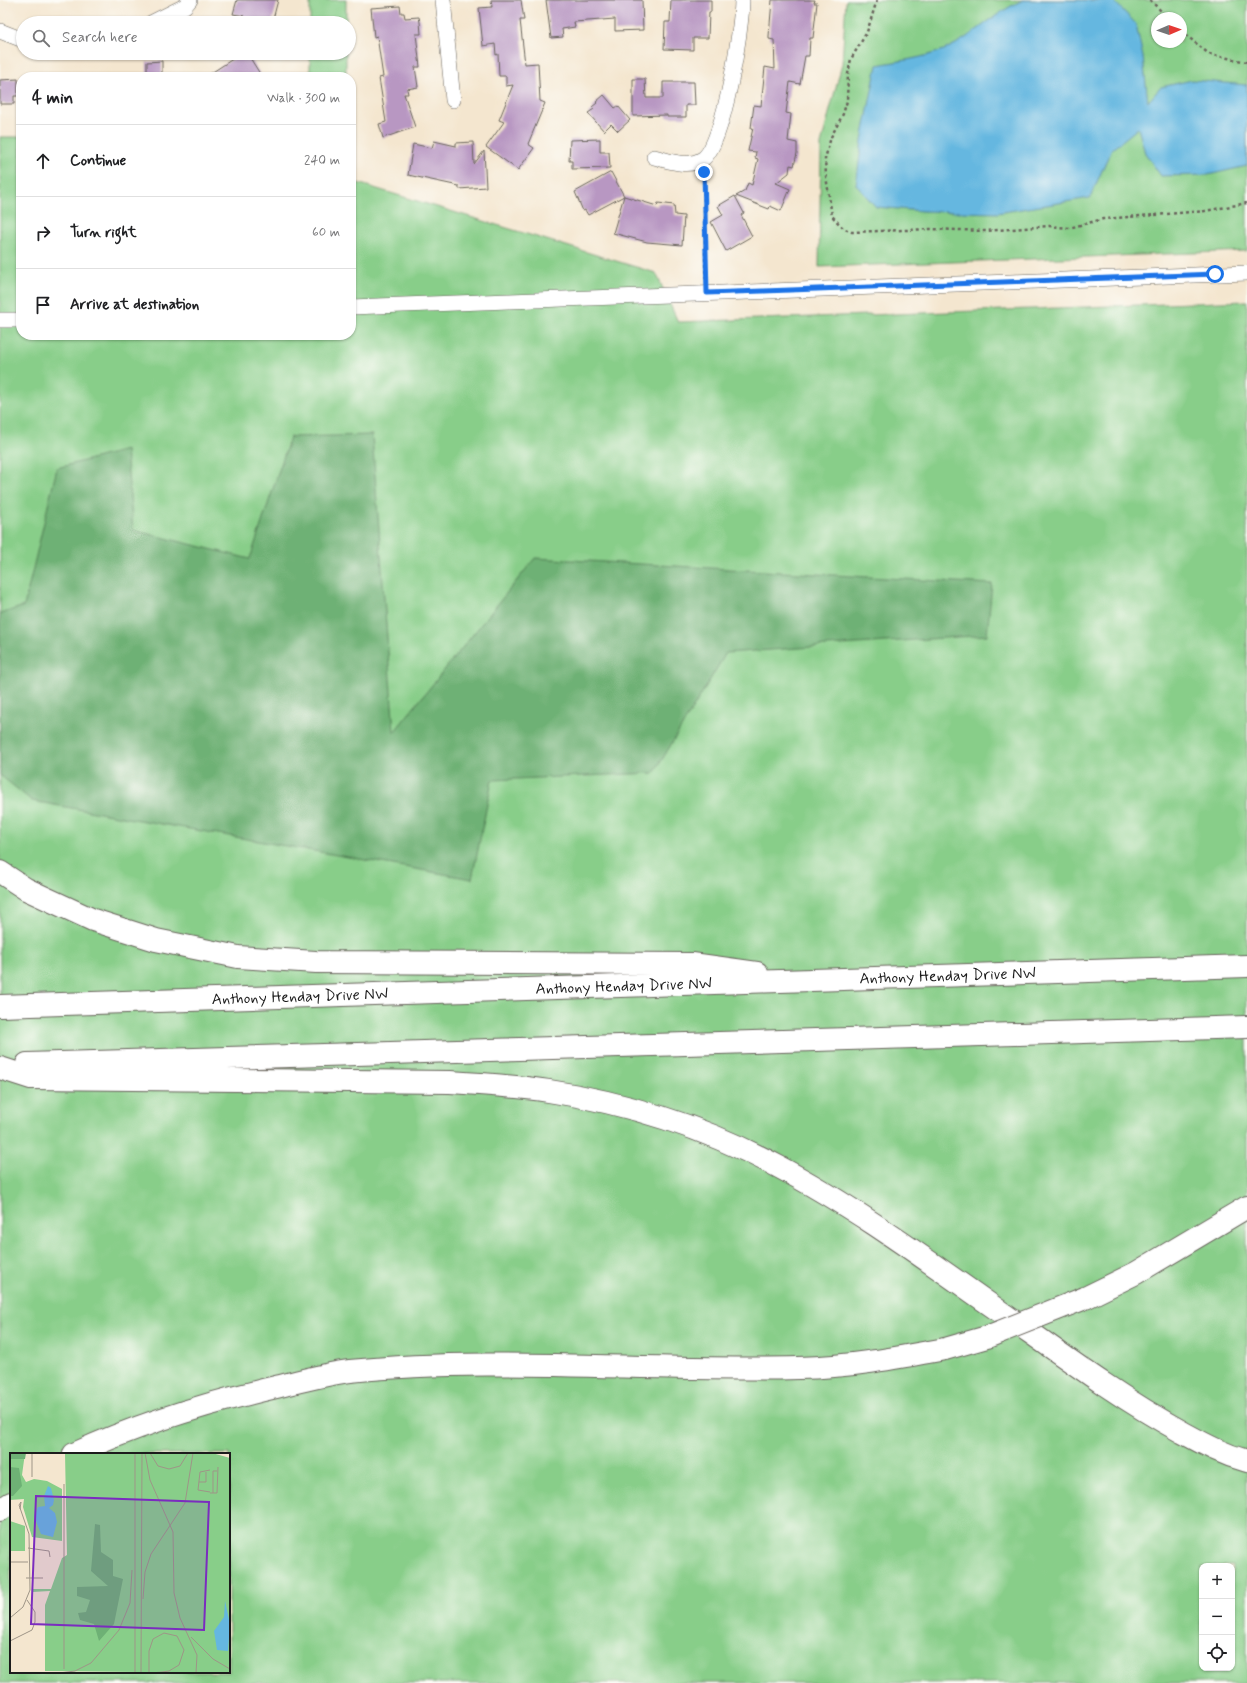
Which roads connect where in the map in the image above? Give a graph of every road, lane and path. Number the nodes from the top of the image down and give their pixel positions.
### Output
1 (190, 0) edge
2 (443, 0) edge
3 (742, 0) edge
4 (877, 0) edge
5 (1150, 0) edge
6 (1162, 12) edge
7 (165, 16) edge
8 (0, 31) edge
9 (1187, 36) edge
10 (16, 37) edge
11 (1247, 62) edge
12 (453, 100) dead end
13 (654, 157) dead end
14 (704, 157) junction
15 (1247, 203) edge
16 (1247, 272) edge
17 (707, 293) junction
18 (356, 307) edge
19 (0, 320) edge
20 (16, 320) edge
21 (0, 872) edge
22 (1247, 966) edge
23 (816, 982) junction
24 (0, 1006) edge
25 (1247, 1027) edge
26 (0, 1067) edge
27 (1247, 1207) edge
28 (186, 1412) junction
29 (76, 1453) edge
30 (100, 1453) edge
31 (1247, 1461) edge
32 (10, 1488) edge
33 (0, 1494) edge
34 (10, 1504) edge
35 (0, 1510) edge

1 - 7 street
2 - 12 street
3 - 14 street
4 - 15 path
5 - 6 path
8 - 10 street
9 - 11 path
13 - 14 street
14 - 17 path
16 - 17 street
17 - 18 street
19 - 20 street
21 - 23 highway
22 - 23 highway, Anthony Henday Drive NW
23 - 24 highway, Anthony Henday Drive NW
25 - 26 highway
26 - 31 highway
27 - 28 highway, bridge
28 - 29 highway
28 - 30 highway
32 - 33 highway
34 - 35 highway

